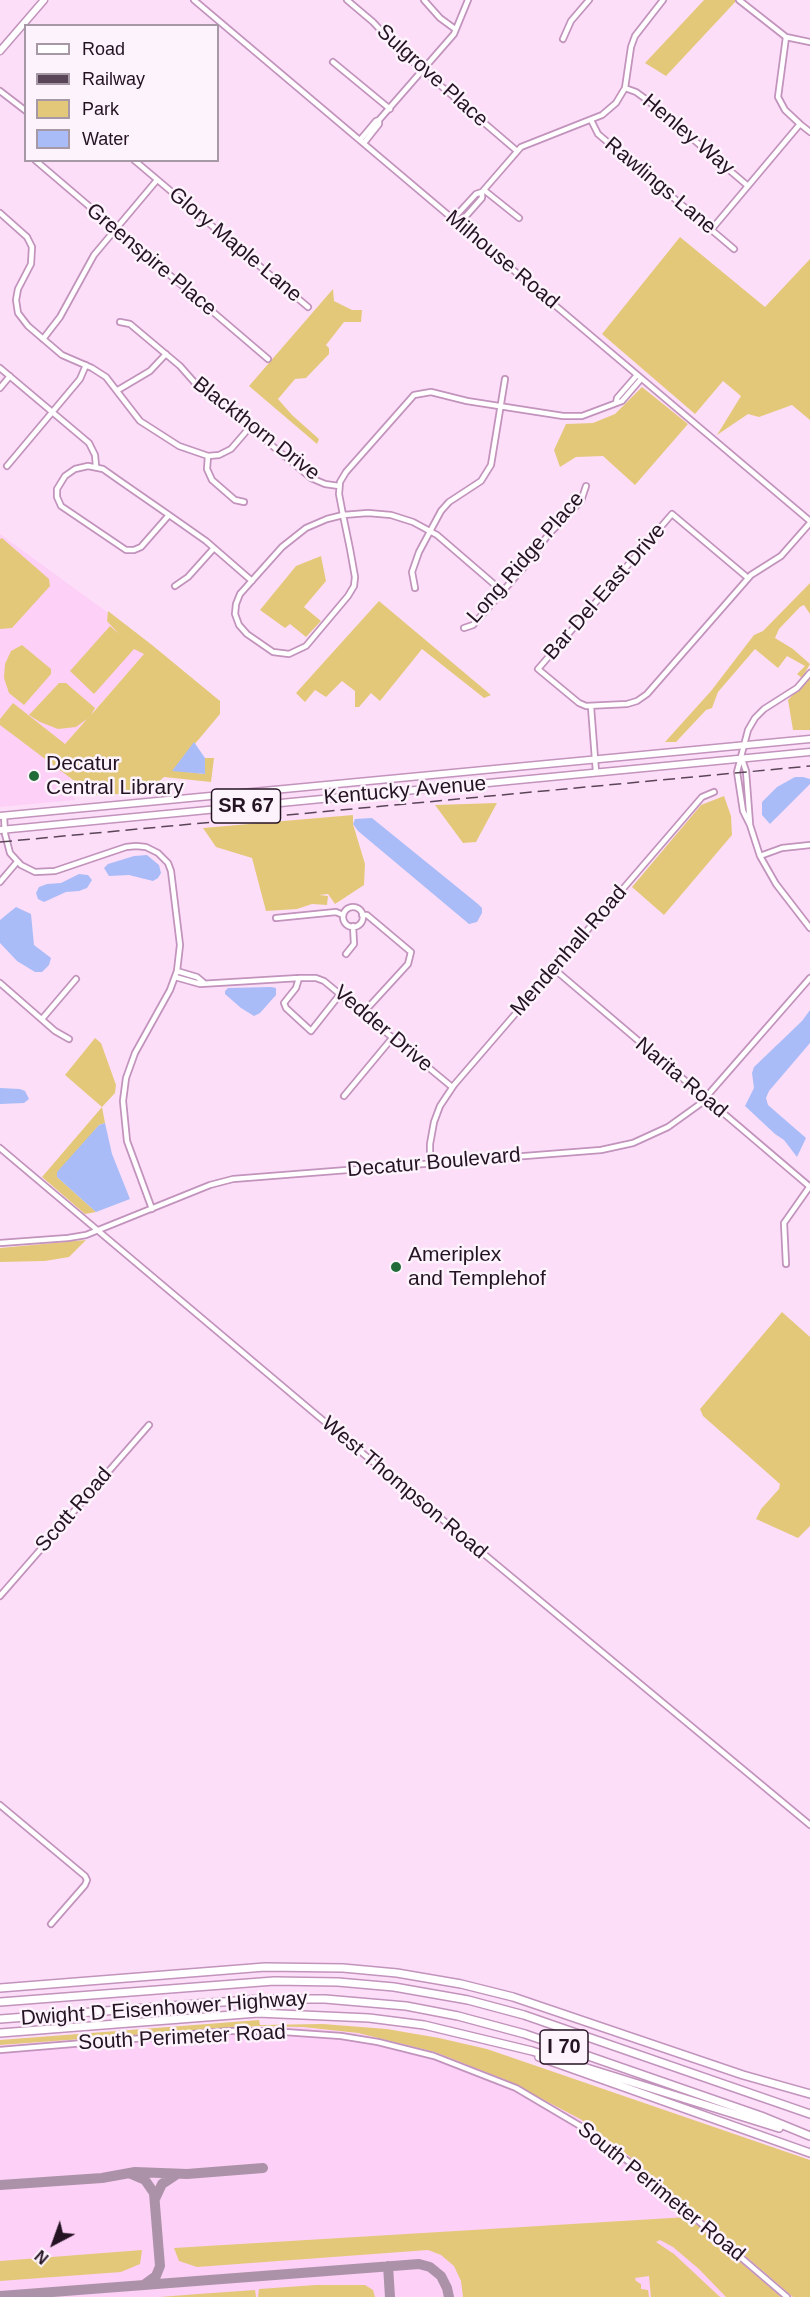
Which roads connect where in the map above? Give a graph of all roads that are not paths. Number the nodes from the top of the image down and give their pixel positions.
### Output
1 (44, 0) edge
2 (194, 0) edge
3 (347, 0) edge
4 (424, 0) edge
5 (468, 0) edge
6 (589, 0) edge
7 (663, 0) edge
8 (739, 0) edge
9 (455, 29) junction
10 (786, 37) junction
11 (563, 39) dead end
12 (810, 42) edge
13 (0, 51) edge
14 (333, 62) dead end
15 (423, 71) junction
16 (625, 88) junction
17 (0, 91) edge
18 (24, 109) edge
19 (390, 109) junction
20 (591, 120) junction
21 (800, 124) junction
22 (810, 132) edge
23 (362, 142) junction
24 (517, 151) junction
25 (37, 162) edge
26 (136, 162) edge
27 (157, 180) junction
28 (748, 186) junction
29 (483, 191) junction
30 (2, 215) edge
31 (519, 218) dead end
32 (453, 219) junction
33 (0, 222) edge
34 (459, 224) junction
35 (114, 229) junction
36 (711, 230) junction
37 (734, 249) dead end
38 (308, 307) dead end
39 (120, 322) dead end
40 (43, 339) junction
41 (165, 354) junction
42 (267, 359) dead end
43 (86, 366) junction
44 (0, 368) edge
45 (637, 375) junction
46 (10, 376) junction
47 (642, 378) junction
48 (505, 379) dead end
49 (0, 388) edge
50 (118, 390) junction
51 (616, 403) junction
52 (501, 406) junction
53 (52, 412) junction
54 (250, 427) junction
55 (208, 456) junction
56 (7, 466) dead end
57 (96, 466) junction
58 (339, 486) junction
59 (586, 486) dead end
60 (244, 502) dead end
61 (169, 515) junction
62 (343, 515) junction
63 (810, 522) edge
64 (429, 530) junction
65 (214, 548) junction
66 (748, 578) junction
67 (252, 580) junction
68 (175, 585) dead end
69 (415, 588) dead end
70 (502, 591) junction
71 (464, 628) dead end
72 (810, 673) edge
73 (591, 707) junction
74 (810, 739) edge
75 (744, 745) junction
76 (810, 752) edge
77 (595, 759) junction
78 (742, 759) junction
79 (597, 772) junction
80 (714, 792) dead end
81 (2, 816) edge
82 (750, 825) junction
83 (3, 829) edge
84 (810, 844) edge
85 (760, 856) junction
86 (17, 862) junction
87 (0, 882) edge
88 (343, 915) junction
89 (362, 915) junction
90 (276, 918) dead end
91 (353, 926) junction
92 (810, 928) edge
93 (346, 954) dead end
94 (554, 969) junction
95 (176, 974) junction
96 (299, 978) junction
97 (810, 978) edge
98 (76, 979) dead end
99 (0, 983) edge
100 (341, 993) junction
101 (364, 1012) junction
102 (42, 1019) junction
103 (393, 1037) junction
104 (69, 1039) dead end
105 (452, 1087) junction
106 (344, 1096) dead end
107 (706, 1098) junction
108 (0, 1148) edge
109 (430, 1164) junction
110 (810, 1186) edge
111 (152, 1209) junction
112 (99, 1231) junction
113 (0, 1243) edge
114 (786, 1264) dead end
115 (149, 1425) dead end
116 (0, 1596) edge
117 (0, 1805) edge
118 (810, 1825) edge
119 (51, 1924) dead end
120 (0, 1988) edge
121 (0, 2002) edge
122 (0, 2019) edge
123 (0, 2033) edge
124 (500, 2043) junction
125 (0, 2050) edge
126 (810, 2095) edge
127 (810, 2114) edge
128 (810, 2136) edge
129 (810, 2153) edge
130 (787, 2297) edge

1 - 13 main road
2 - 23 street, Milhouse Road
3 - 15 street, Sulgrove Place
4 - 9 street
5 - 9 street
6 - 11 street
7 - 16 street
8 - 10 street
9 - 15 street
10 - 12 street
10 - 21 street
14 - 19 street
15 - 19 street
15 - 24 street, Sulgrove Place
16 - 20 street
16 - 28 street, Henley Way
17 - 18 street
19 - 23 street
20 - 24 street
20 - 36 street, Rawlings Lane
21 - 22 street
21 - 28 street
23 - 32 street, Milhouse Road
24 - 29 street
25 - 35 street, Greenspire Place
26 - 27 street, Glory Maple Lane
27 - 35 street
27 - 38 street, Glory Maple Lane
28 - 36 street
29 - 31 street
29 - 32 street
29 - 34 street
30 - 33 street
30 - 40 street
32 - 34 street, Milhouse Road
34 - 45 street, Milhouse Road
35 - 40 street
35 - 42 street, Greenspire Place
36 - 37 street, Rawlings Lane
39 - 41 street, Blackthorn Drive
40 - 43 street
41 - 50 street
41 - 54 street, Blackthorn Drive
43 - 50 street
43 - 53 street
44 - 46 street
45 - 47 street, Milhouse Road
45 - 51 street
46 - 49 street
46 - 53 street
47 - 51 street
47 - 63 street, Milhouse Road
48 - 52 street
50 - 55 street
51 - 52 street
52 - 58 street
52 - 64 street
53 - 56 street
53 - 57 street
54 - 55 street
54 - 58 street, Blackthorn Drive
55 - 60 street
57 - 61 street
57 - 61 street
58 - 62 street
59 - 70 street, Long Ridge Place
61 - 65 street
62 - 64 street
62 - 67 street
62 - 67 street
63 - 66 street
64 - 69 street
64 - 70 street
65 - 67 street
65 - 68 street
66 - 73 street
66 - 73 street, Bar Del East Drive
70 - 71 street, Long Ridge Place
72 - 75 street
73 - 77 street
74 - 75 main road, Kentucky Avenue / SR 67
75 - 77 main road, Kentucky Avenue / SR 67
75 - 78 street
76 - 78 main road, Kentucky Avenue / SR 67
77 - 79 street
77 - 81 main road, Kentucky Avenue / SR 67
78 - 79 main road, Kentucky Avenue / SR 67
78 - 82 street
78 - 82 street
79 - 83 main road, Kentucky Avenue / SR 67
80 - 94 street, Mendenhall Road
81 - 83 street
82 - 85 street
83 - 86 street
84 - 85 street
85 - 92 street
86 - 87 street
86 - 95 street
88 - 89 street
88 - 90 street
88 - 91 street
89 - 91 street
89 - 101 street
91 - 93 street
94 - 105 street, Mendenhall Road
94 - 107 street, Narita Road
95 - 96 street, Vedder Drive
95 - 111 street
96 - 100 street, Vedder Drive
96 - 100 street
97 - 107 street, Decatur Boulevard
98 - 102 street
99 - 102 street
100 - 101 street, Vedder Drive
101 - 103 street, Vedder Drive
102 - 104 street
103 - 105 street, Vedder Drive
103 - 106 street
105 - 109 street, Mendenhall Road
107 - 109 street, Decatur Boulevard
107 - 110 street, Narita Road
108 - 112 street, West Thompson Road
109 - 111 street, Decatur Boulevard
110 - 114 street
111 - 112 street, Decatur Boulevard
112 - 113 street, Decatur Boulevard
112 - 118 street, West Thompson Road
115 - 116 street, Scott Road
117 - 119 street
120 - 126 highway
121 - 127 highway, Dwight D Eisenhower Highway / I 70
122 - 128 highway, Dwight D Eisenhower Highway / I 70
123 - 124 highway
124 - 128 highway
124 - 129 highway
125 - 130 street, South Perimeter Road

